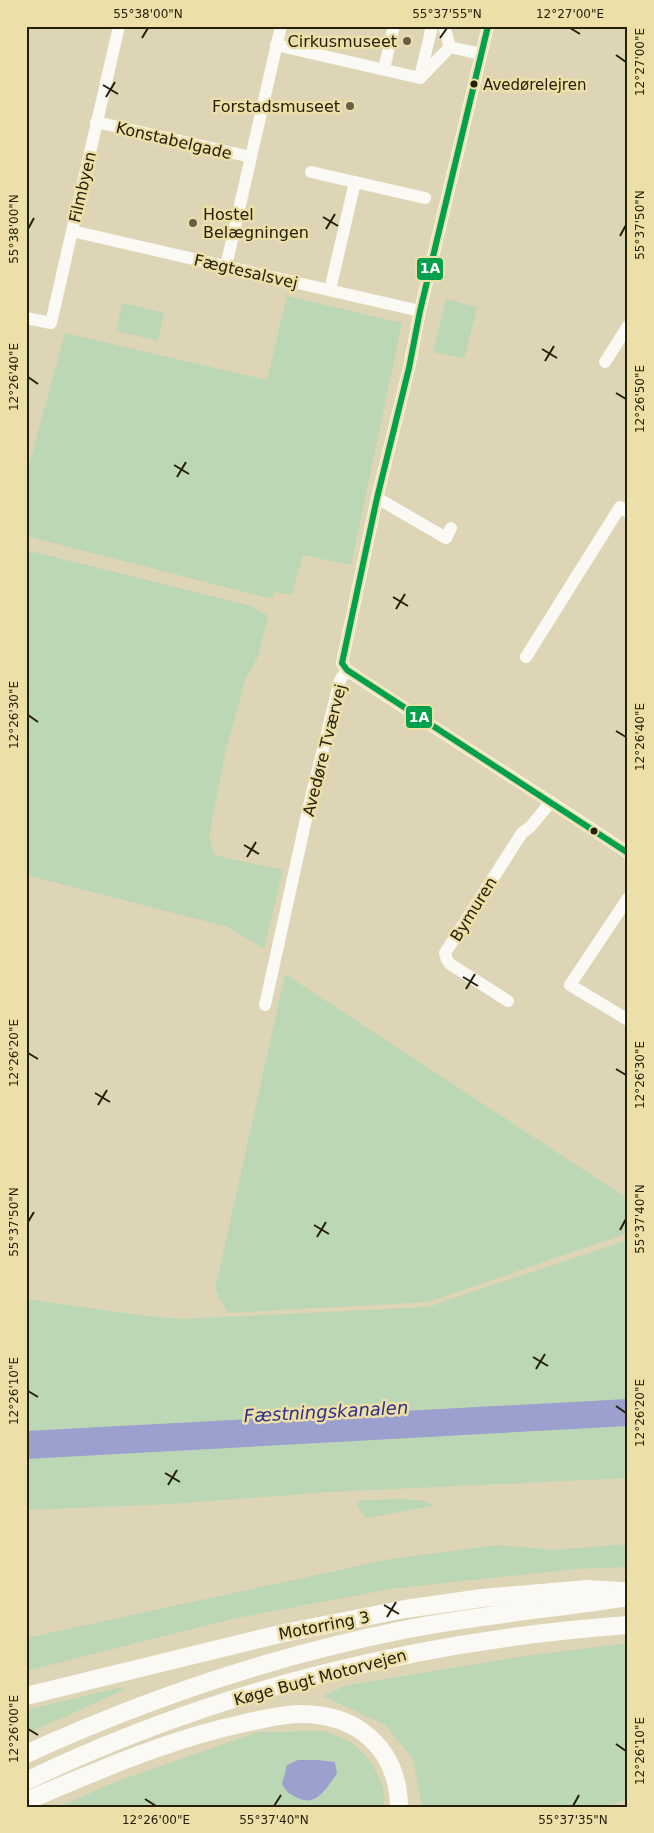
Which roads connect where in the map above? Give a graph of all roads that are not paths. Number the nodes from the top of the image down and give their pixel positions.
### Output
1 (118, 26) edge
2 (281, 26) edge
3 (394, 26) edge
4 (432, 26) edge
5 (444, 26) edge
6 (488, 26) edge
7 (276, 45) junction
8 (450, 47) junction
9 (481, 54) junction
10 (384, 70) junction
11 (420, 78) junction
12 (96, 122) junction
13 (251, 157) junction
14 (311, 172) dead end
15 (355, 182) junction
16 (424, 198) dead end
17 (72, 231) junction
18 (226, 266) junction
19 (330, 290) junction
20 (420, 311) junction
21 (26, 318) edge
22 (628, 326) edge
23 (605, 362) dead end
24 (377, 498) junction
25 (628, 512) edge
26 (451, 528) dead end
27 (526, 657) dead end
28 (347, 670) junction
29 (552, 802) junction
30 (628, 853) edge
31 (628, 898) edge
32 (508, 1001) dead end
33 (265, 1005) dead end
34 (628, 1020) edge
35 (628, 1591) edge
36 (628, 1597) edge
37 (628, 1625) edge
38 (26, 1696) edge
39 (26, 1754) edge
40 (26, 1781) edge
41 (26, 1801) edge
42 (399, 1807) edge

1 - 12 street, Filmbyen
2 - 7 street
3 - 10 street
4 - 11 street
5 - 8 street
6 - 9 street, Avedøre Tværvej
7 - 10 street
7 - 13 street
8 - 9 street
8 - 11 street
9 - 20 street, Avedøre Tværvej
10 - 11 street
12 - 13 street, Konstabelgade
12 - 17 street, Filmbyen
13 - 18 street
14 - 15 street
15 - 16 street
15 - 19 street
17 - 18 street, Fægtesalsvej
17 - 21 street, Filmbyen
18 - 19 street, Fægtesalsvej
19 - 20 street, Fægtesalsvej
20 - 24 street, Avedøre Tværvej
22 - 23 street
24 - 26 street
24 - 28 street, Avedøre Tværvej
25 - 27 street
28 - 29 street
28 - 33 street, Avedøre Tværvej
29 - 30 street
29 - 32 street, Bymuren
31 - 34 street
35 - 38 highway, Motorring 3
36 - 39 highway, Køge Bugt Motorvejen
37 - 40 highway, Køge Bugt Motorvejen
41 - 42 highway

